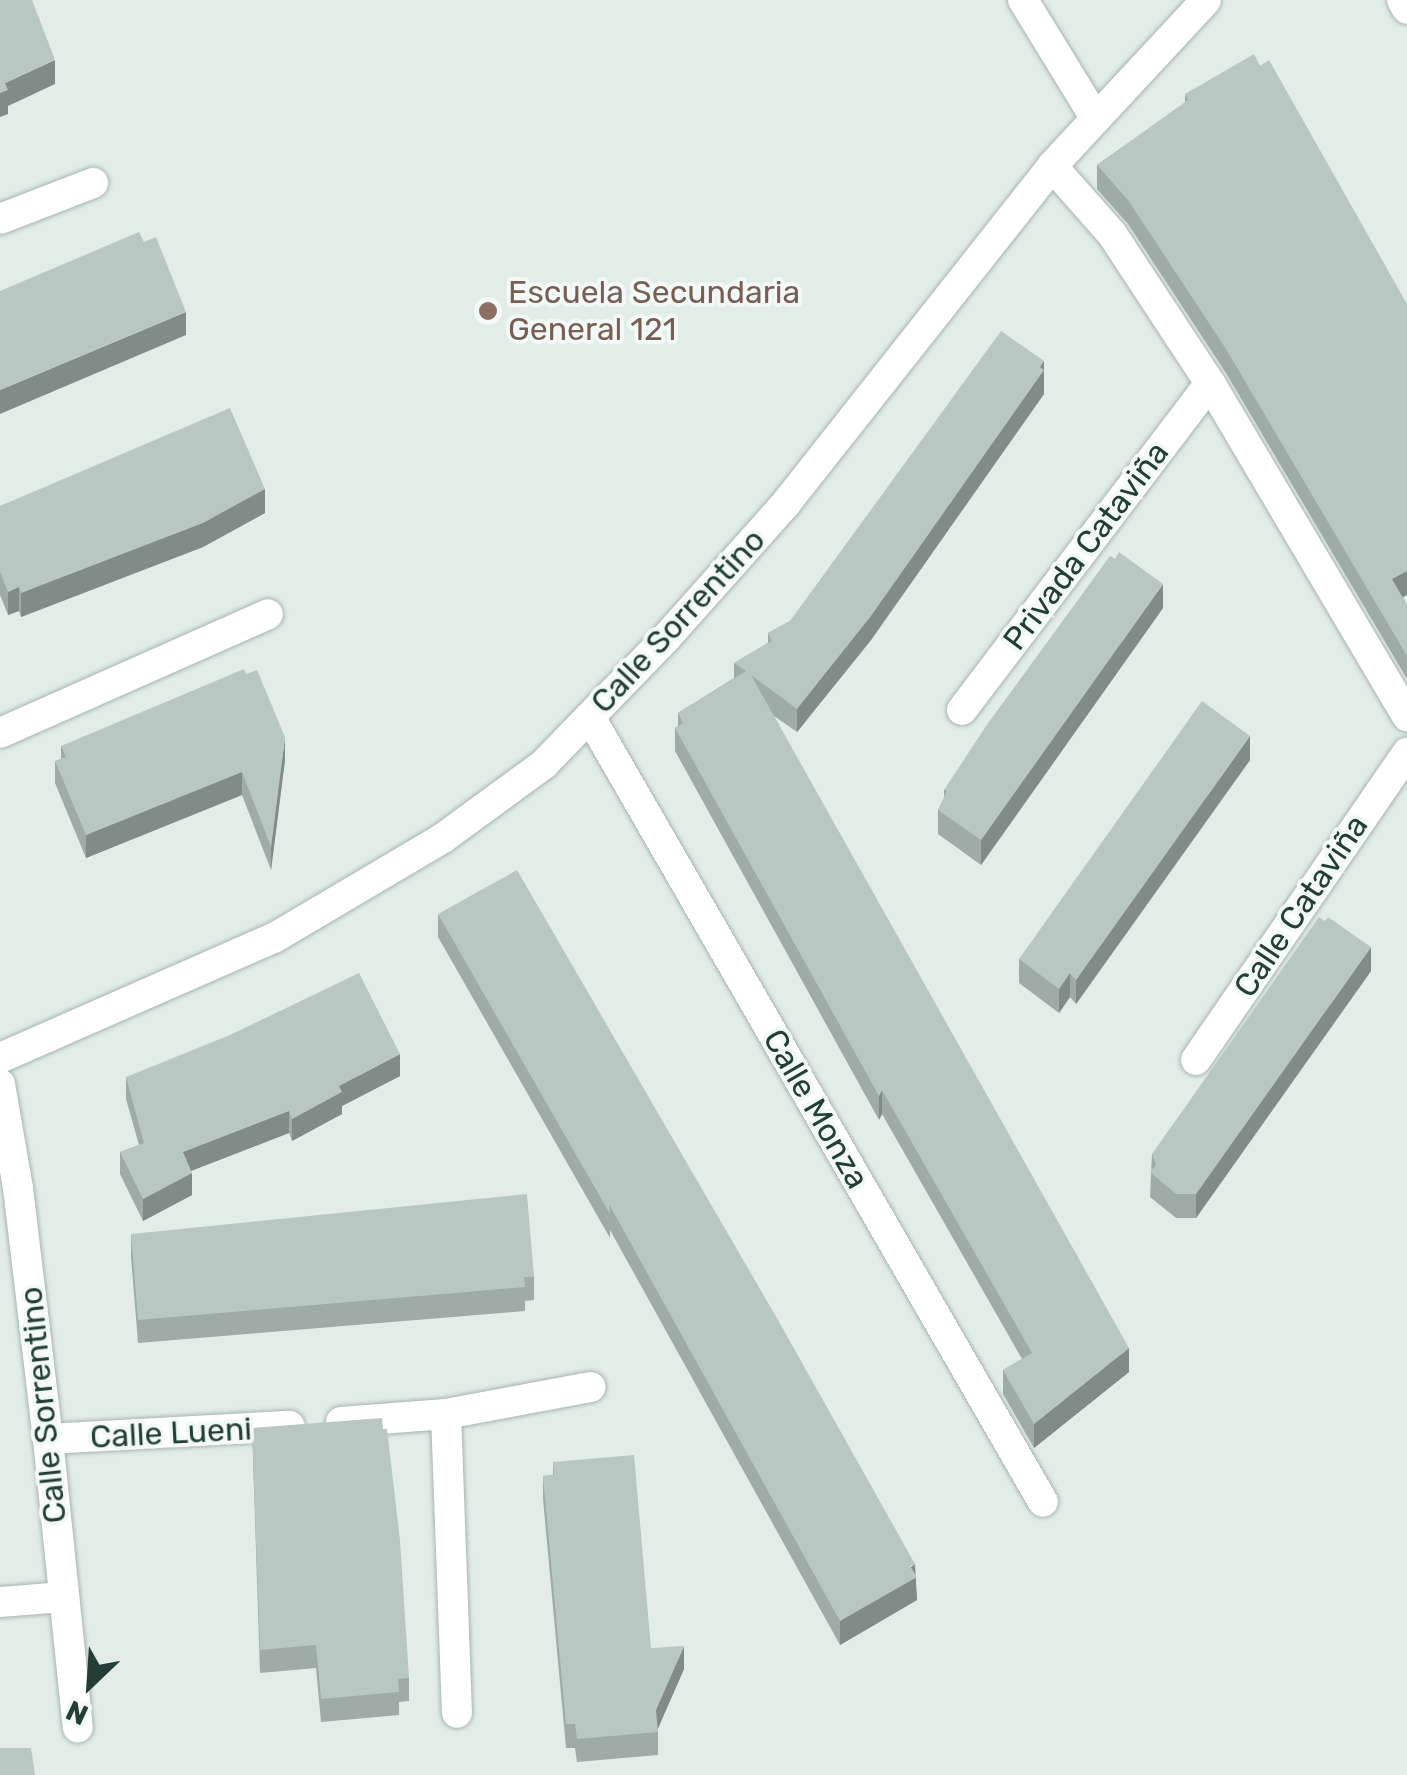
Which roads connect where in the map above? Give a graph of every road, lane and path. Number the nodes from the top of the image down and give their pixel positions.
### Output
1 (1023, 0) edge
2 (1206, 0) edge
3 (1402, 0) edge
4 (1407, 9) edge
5 (1094, 116) junction
6 (1052, 166) junction
7 (93, 183) dead end
8 (0, 219) edge
9 (1210, 383) junction
10 (268, 614) dead end
11 (962, 710) dead end
12 (1407, 716) edge
13 (590, 717) junction
14 (0, 733) edge
15 (1407, 753) edge
16 (0, 1058) edge
17 (1196, 1060) dead end
18 (0, 1084) edge
19 (9, 1189) edge
20 (590, 1387) dead end
21 (446, 1414) junction
22 (48, 1439) junction
23 (1043, 1502) dead end
24 (64, 1597) junction
25 (0, 1602) edge
26 (457, 1713) dead end
27 (78, 1726) dead end

1 - 5 street
2 - 5 street, Calle Sorrentino
3 - 4 street
5 - 6 street, Calle Sorrentino
6 - 9 street
6 - 13 street, Calle Sorrentino
7 - 8 street
9 - 11 street, Privada Cataviña
9 - 12 street
10 - 14 street
13 - 16 street, Calle Sorrentino
13 - 23 street, Calle Monza
15 - 17 street, Calle Cataviña
18 - 19 street, Calle Sorrentino
19 - 22 street, Calle Sorrentino
20 - 21 street, Calle Lueni
21 - 22 street, Calle Lueni
21 - 26 street
22 - 24 street, Calle Sorrentino
24 - 25 street
24 - 27 street, Calle Sorrentino

